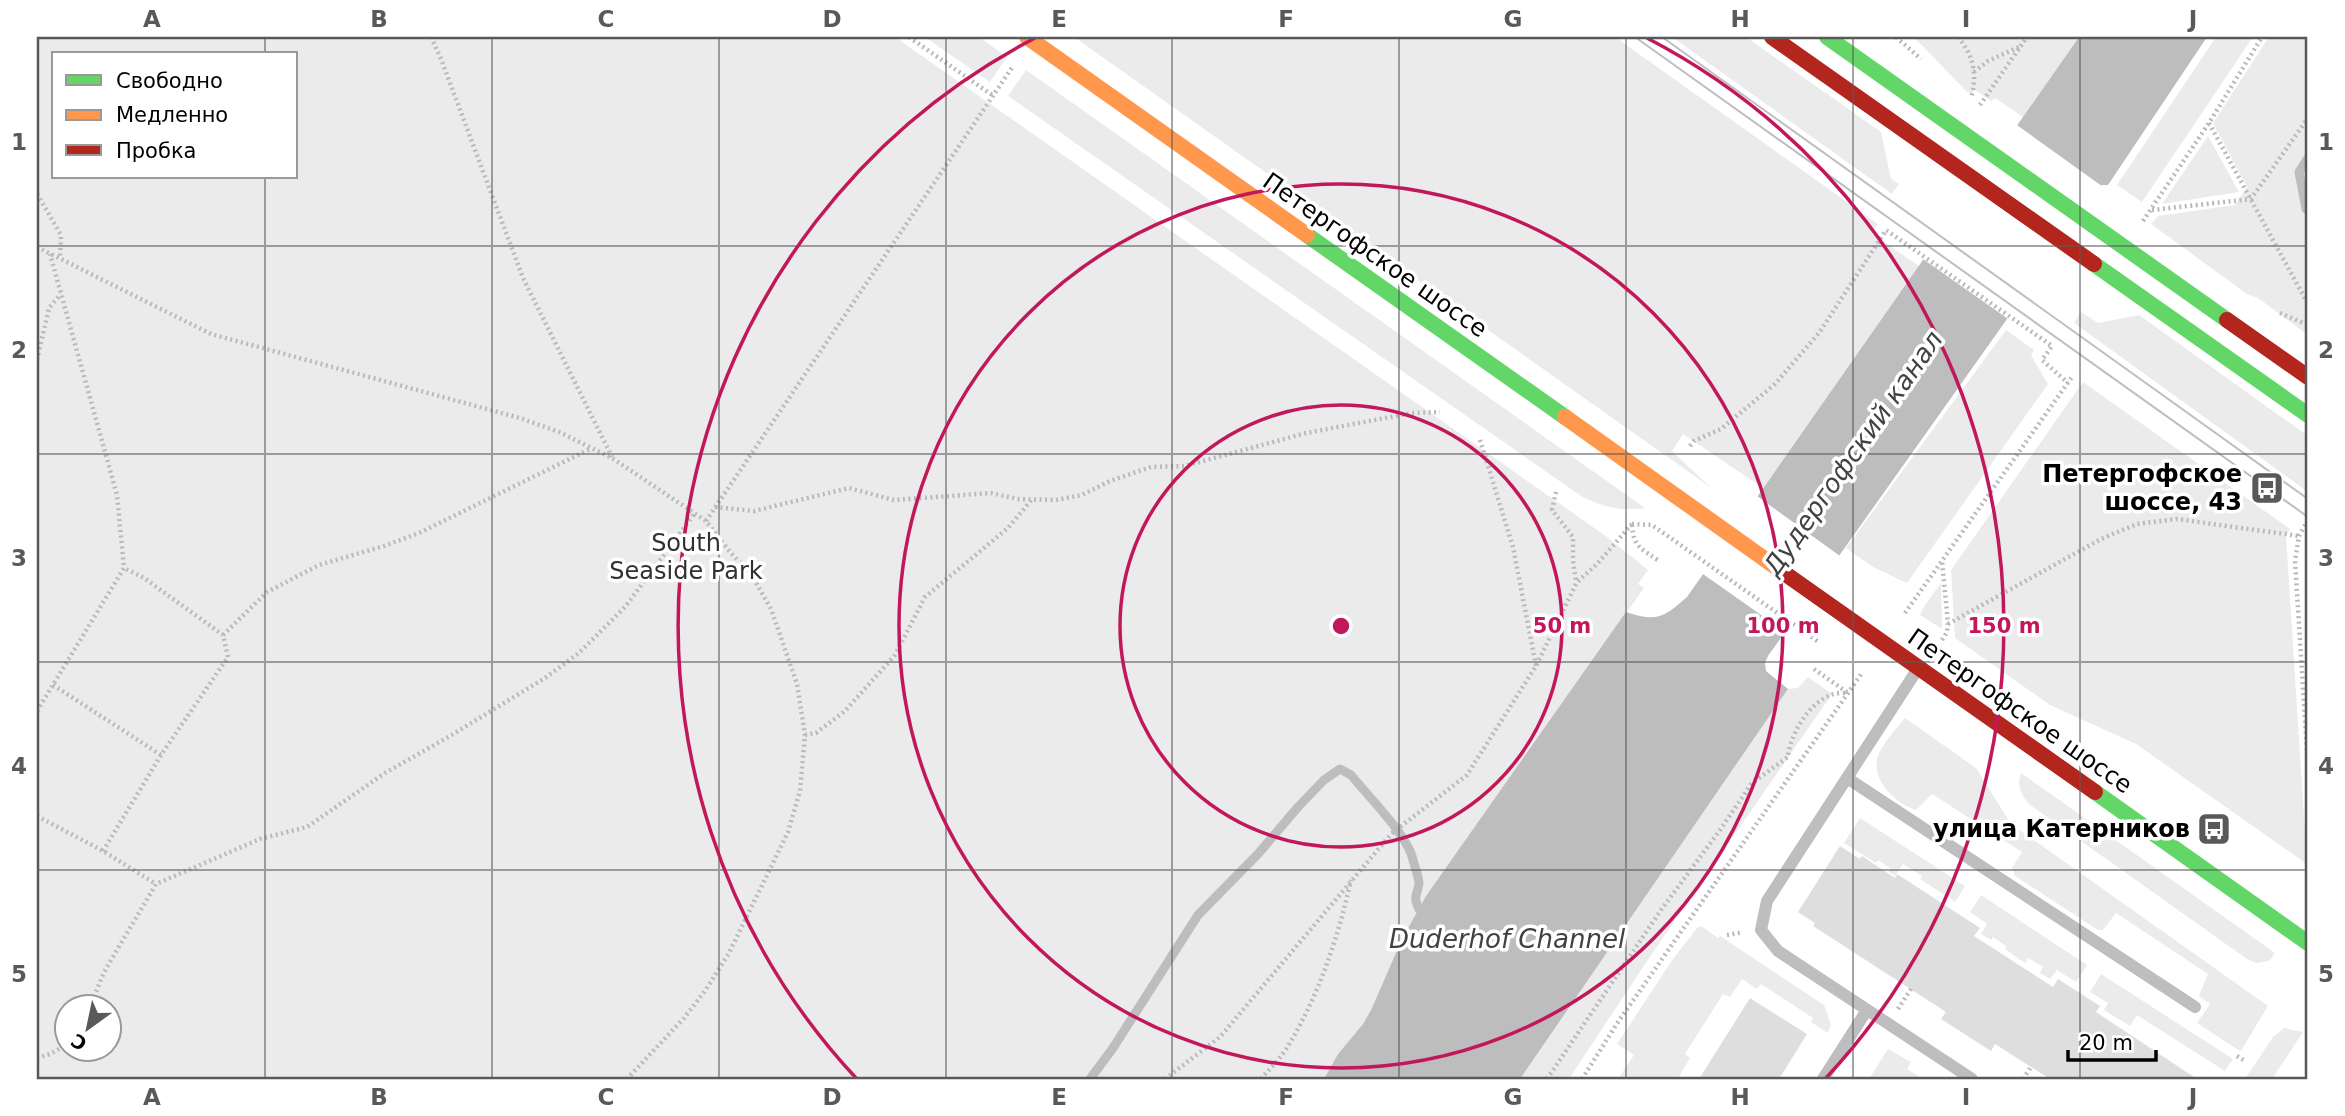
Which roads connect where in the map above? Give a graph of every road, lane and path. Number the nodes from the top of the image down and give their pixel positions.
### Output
1 (430, 37) edge
2 (909, 37) edge
3 (1027, 37) edge
4 (1772, 37) edge
5 (1827, 37) edge
6 (1958, 37) edge
7 (2027, 37) edge
8 (2262, 37) edge
9 (2020, 46) junction
10 (1974, 72) junction
11 (1983, 101) dead end
12 (1968, 106) dead end
13 (2308, 118) edge
14 (2209, 123) junction
15 (37, 194) edge
16 (2251, 199) junction
17 (2151, 210) junction
18 (2139, 228) dead end
19 (37, 247) edge
20 (50, 254) junction
21 (60, 259) junction
22 (61, 294) junction
23 (2308, 304) edge
24 (37, 360) edge
25 (2072, 377) dead end
26 (2308, 377) edge
27 (2068, 383) junction
28 (1440, 412) dead end
29 (2308, 415) edge
30 (1480, 440) dead end
31 (1690, 446) dead end
32 (592, 449) junction
33 (612, 458) junction
34 (1556, 492) dead end
35 (1032, 499) junction
36 (715, 507) junction
37 (695, 513) junction
38 (2308, 520) edge
39 (706, 521) junction
40 (1632, 524) junction
41 (2299, 536) junction
42 (1942, 560) junction
43 (1659, 561) dead end
44 (124, 568) junction
45 (1577, 582) junction
46 (1905, 613) dead end
47 (1948, 624) junction
48 (223, 635) junction
49 (1942, 640) dead end
50 (1820, 643) dead end
51 (1536, 666) junction
52 (1919, 667) junction
53 (1814, 669) dead end
54 (1862, 673) dead end
55 (53, 685) junction
56 (1848, 693) junction
57 (37, 711) edge
58 (805, 735) junction
59 (161, 755) junction
60 (1788, 757) junction
61 (1797, 765) junction
62 (2308, 767) edge
63 (1847, 778) junction
64 (37, 816) edge
65 (103, 851) junction
66 (1351, 879) junction
67 (156, 884) junction
68 (2308, 943) edge
69 (1911, 989) dead end
70 (96, 993) edge
71 (2195, 1007) dead end
72 (1867, 1010) junction
73 (1896, 1012) dead end
74 (2237, 1056) dead end
75 (2245, 1061) dead end
76 (2031, 1067) dead end
77 (627, 1079) edge
78 (1165, 1079) edge
79 (1261, 1079) edge
80 (1547, 1079) edge
81 (1583, 1079) edge
82 (1823, 1079) edge
83 (1972, 1079) edge
84 (2023, 1079) edge

1 - 33 path
2 - 36 path
3 - 52 street, Петергофское шоссе
4 - 29 street
5 - 26 street
6 - 10 path
7 - 9 path
8 - 14 path
9 - 10 path
9 - 11 path
10 - 12 path
13 - 16 path
14 - 16 path
14 - 17 path
15 - 21 path
16 - 17 path
16 - 23 path
17 - 18 path
19 - 20 path
20 - 21 path
20 - 22 path
21 - 32 path
22 - 24 path
22 - 44 path
25 - 27 path
27 - 31 path
27 - 42 path
28 - 35 path
30 - 51 path
32 - 33 path
32 - 48 path
33 - 37 path
34 - 45 path
35 - 36 path
35 - 58 path
36 - 39 path
37 - 39 path
37 - 67 path
38 - 41 path
39 - 58 path
40 - 43 path
40 - 45 path
40 - 50 path
41 - 47 path
41 - 62 path
42 - 46 path
42 - 47 path
44 - 48 path
44 - 55 path
45 - 51 path
47 - 49 path
48 - 59 path
51 - 66 path
52 - 63 lane
52 - 68 street, Петергофское шоссе
53 - 56 path
54 - 56 path
55 - 57 path
55 - 59 path
56 - 60 path
56 - 61 path
58 - 77 path
59 - 65 path
60 - 61 path
60 - 80 path
61 - 81 path
63 - 71 lane
63 - 72 lane
64 - 65 path
65 - 67 path
66 - 78 path
66 - 79 path
67 - 70 path
69 - 73 path
72 - 82 lane
72 - 83 lane
74 - 75 path
76 - 84 path

